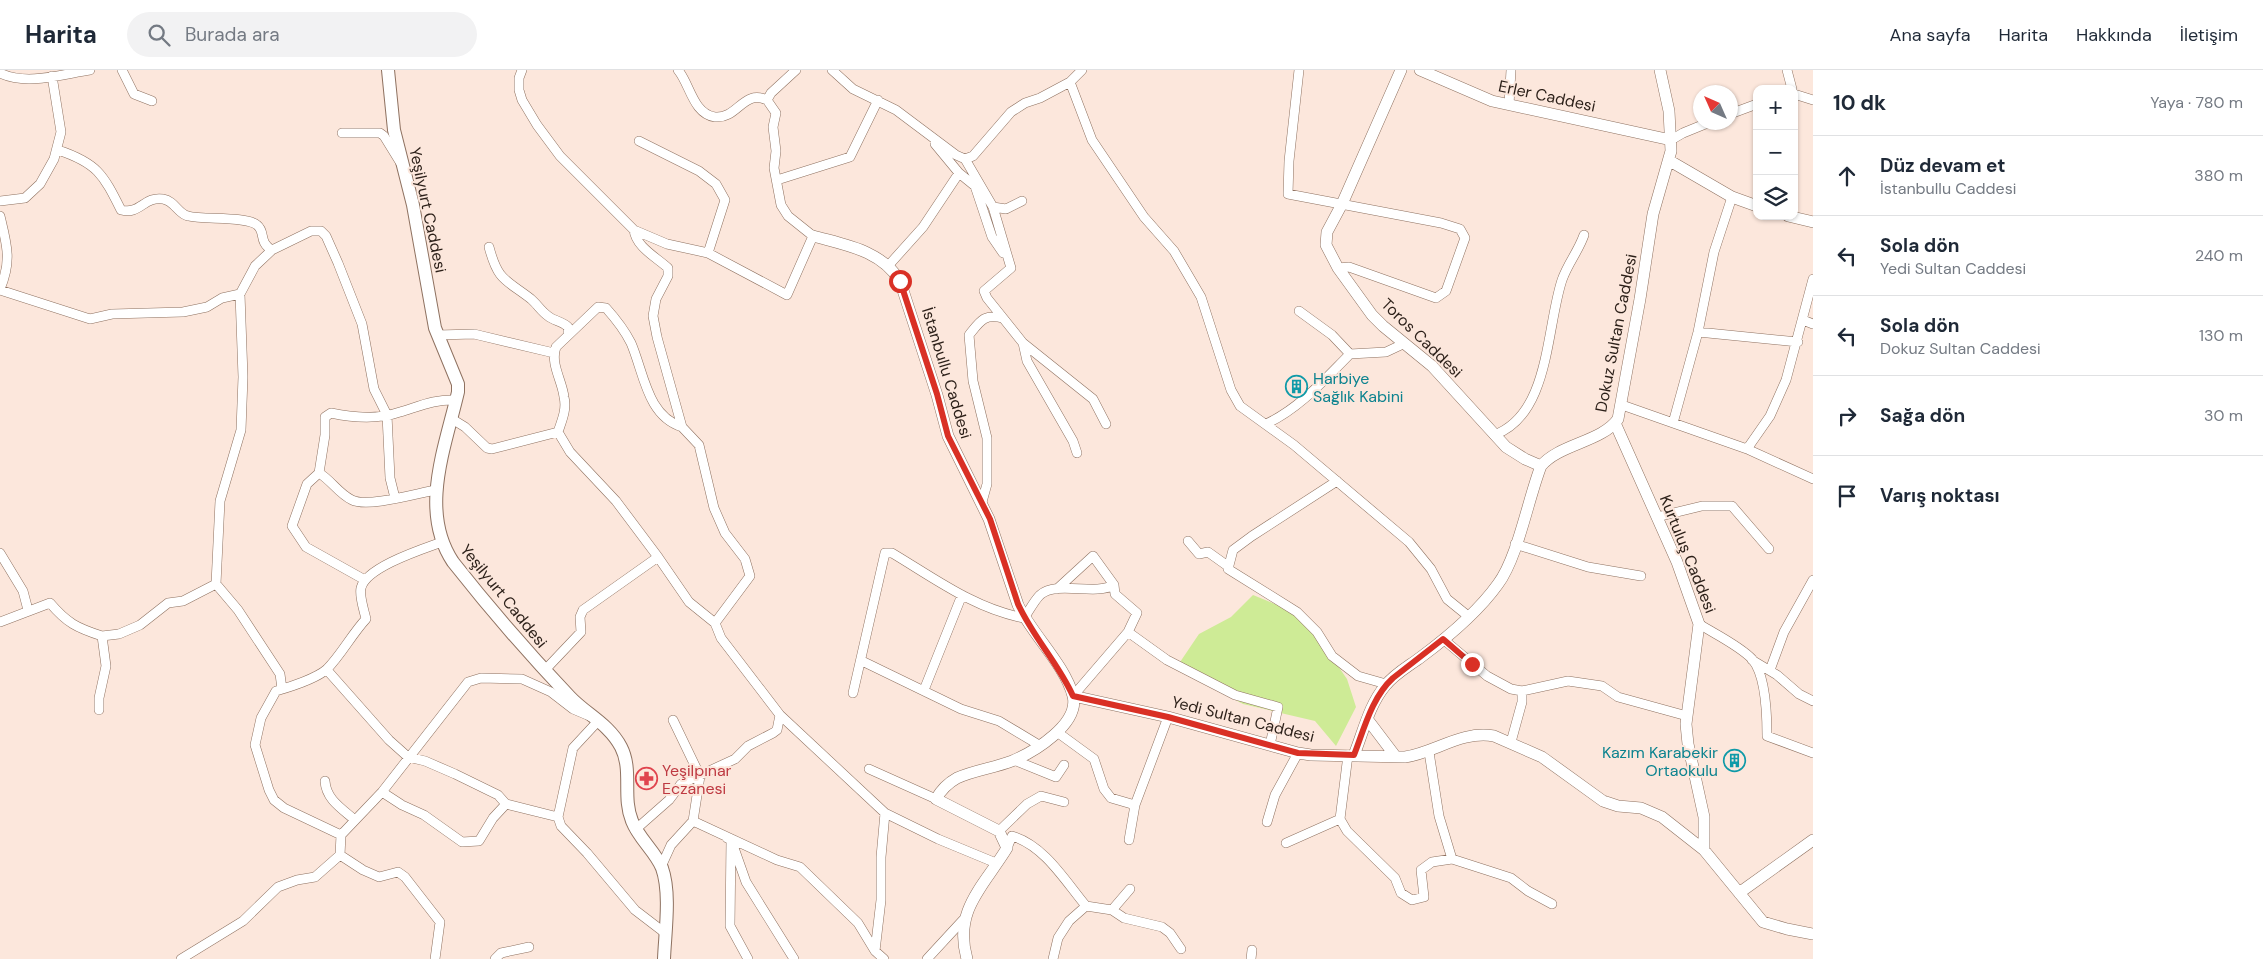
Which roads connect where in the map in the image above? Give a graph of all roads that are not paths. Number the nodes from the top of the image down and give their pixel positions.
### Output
1 (90, 70) edge
2 (122, 70) edge
3 (388, 70) edge
4 (522, 70) edge
5 (678, 70) edge
6 (796, 70) edge
7 (832, 70) edge
8 (1082, 70) edge
9 (1299, 70) edge
10 (1401, 70) edge
11 (1420, 70) edge
12 (1511, 70) edge
13 (1660, 70) edge
14 (1787, 70) edge
15 (0, 72) edge
16 (52, 76) junction
17 (1070, 82) junction
18 (1791, 85) edge
19 (1798, 95) edge
20 (767, 100) junction
21 (878, 100) junction
22 (1813, 100) edge
23 (152, 101) dead end
24 (1509, 105) junction
25 (1753, 105) edge
26 (1738, 111) edge
27 (1693, 128) edge
28 (926, 132) junction
29 (342, 133) dead end
30 (1671, 140) junction
31 (639, 141) dead end
32 (58, 150) junction
33 (965, 159) junction
34 (1670, 161) junction
35 (403, 167) junction
36 (959, 173) junction
37 (777, 180) junction
38 (1732, 197) junction
39 (1022, 200) dead end
40 (0, 201) edge
41 (1342, 204) junction
42 (1753, 205) edge
43 (993, 207) junction
44 (0, 216) edge
45 (1798, 218) edge
46 (1813, 222) edge
47 (634, 230) junction
48 (1584, 235) dead end
49 (813, 236) junction
50 (488, 247) dead end
51 (272, 250) junction
52 (708, 253) junction
53 (1008, 259) junction
54 (888, 266) junction
55 (1338, 268) junction
56 (1813, 279) edge
57 (0, 290) edge
58 (240, 294) junction
59 (988, 299) junction
60 (1300, 311) dead end
61 (1003, 318) junction
62 (981, 320) junction
63 (1804, 320) junction
64 (1813, 324) edge
65 (1698, 332) junction
66 (568, 333) junction
67 (438, 335) junction
68 (1798, 342) junction
69 (1023, 343) junction
70 (1403, 344) junction
71 (554, 353) junction
72 (1350, 354) junction
73 (456, 400) junction
74 (1622, 405) junction
75 (387, 415) junction
76 (452, 419) junction
77 (1673, 423) junction
78 (1106, 424) dead end
79 (1266, 424) junction
80 (1615, 424) junction
81 (682, 427) junction
82 (558, 432) junction
83 (1494, 435) junction
84 (1747, 450) junction
85 (1077, 453) dead end
86 (1541, 466) junction
87 (319, 473) junction
88 (1813, 479) edge
89 (1337, 481) junction
90 (436, 490) junction
91 (395, 498) junction
92 (982, 502) junction
93 (1657, 517) junction
94 (1188, 541) dead end
95 (442, 542) junction
96 (1516, 544) junction
97 (1769, 549) dead end
98 (0, 553) edge
99 (658, 557) junction
100 (1229, 567) junction
101 (1641, 576) dead end
102 (365, 580) junction
103 (1813, 580) edge
104 (216, 584) junction
105 (1114, 585) junction
106 (1057, 589) junction
107 (962, 595) junction
108 (28, 610) junction
109 (1468, 616) junction
110 (1024, 618) junction
111 (0, 622) edge
112 (715, 623) junction
113 (1699, 624) junction
114 (1128, 632) junction
115 (102, 636) junction
116 (1443, 639) junction
117 (1752, 660) junction
118 (862, 661) junction
119 (326, 670) junction
120 (545, 670) junction
121 (1770, 670) junction
122 (1386, 684) junction
123 (282, 689) junction
124 (924, 690) junction
125 (1522, 691) junction
126 (853, 693) dead end
127 (1073, 696) junction
128 (1813, 701) edge
129 (99, 710) dead end
130 (780, 715) junction
131 (1687, 716) junction
132 (1168, 717) junction
133 (598, 720) junction
134 (673, 720) dead end
135 (1368, 720) junction
136 (1057, 732) junction
137 (1510, 742) junction
138 (1039, 745) junction
139 (1270, 745) junction
140 (1429, 752) junction
141 (1298, 753) junction
142 (1813, 753) edge
143 (1351, 755) junction
144 (408, 757) junction
145 (1396, 757) junction
146 (1014, 760) junction
147 (1064, 765) dead end
148 (869, 769) dead end
149 (700, 776) junction
150 (325, 780) dead end
151 (382, 792) junction
152 (936, 799) junction
153 (1064, 802) dead end
154 (506, 804) junction
155 (1135, 805) junction
156 (884, 813) junction
157 (558, 817) junction
158 (1340, 819) junction
159 (355, 820) junction
160 (693, 821) junction
161 (1267, 822) dead end
162 (636, 830) junction
163 (999, 831) junction
164 (720, 834) junction
165 (341, 835) junction
166 (731, 840) junction
167 (1129, 840) dead end
168 (1813, 840) edge
169 (1286, 843) dead end
170 (1007, 848) junction
171 (1704, 850) junction
172 (340, 854) junction
173 (1452, 859) junction
174 (996, 863) junction
175 (662, 867) junction
176 (1130, 889) dead end
177 (1739, 893) junction
178 (1552, 904) dead end
179 (1086, 906) junction
180 (1112, 910) junction
181 (963, 920) junction
182 (665, 934) junction
183 (1813, 934) edge
184 (529, 947) dead end
185 (1181, 949) dead end
186 (875, 951) junction
187 (181, 959) edge
188 (435, 959) edge
189 (495, 959) edge
190 (664, 959) edge
191 (748, 959) edge
192 (794, 959) edge
193 (884, 959) edge
194 (927, 959) edge
195 (966, 959) edge
196 (1053, 959) edge

1 - 16 street
2 - 23 street
3 - 35 main road, Yeşilyurt Caddesi
4 - 47 street
5 - 20 street
6 - 20 street
7 - 21 street
8 - 17 street
9 - 41 street
10 - 41 street, Toros Caddesi
11 - 24 street, Erler Caddesi
12 - 24 street
13 - 30 street, Dokuz Sultan Caddesi
14 - 18 street
15 - 16 street
16 - 32 street
17 - 33 street
17 - 79 street
19 - 22 street
20 - 37 street
21 - 28 street
21 - 37 street
24 - 30 street, Erler Caddesi
25 - 26 street
27 - 30 street
28 - 33 street
28 - 36 street
29 - 35 street
30 - 34 street, Dokuz Sultan Caddesi
31 - 52 street
32 - 40 street
32 - 51 street
33 - 43 street
34 - 38 street
34 - 74 street, Dokuz Sultan Caddesi
35 - 67 main road, Yeşilyurt Caddesi
36 - 53 street
36 - 54 street
37 - 49 street
38 - 42 street
38 - 65 street
39 - 43 street
41 - 55 street, Toros Caddesi
41 - 55 street
43 - 53 street
44 - 57 street
45 - 46 street
47 - 52 street
47 - 81 street
48 - 83 street
49 - 52 street
49 - 54 street, İstanbullu Caddesi
50 - 66 street
51 - 58 street
51 - 75 street
53 - 59 street
54 - 92 street, İstanbullu Caddesi
55 - 70 street, Toros Caddesi
56 - 63 street
57 - 58 street
58 - 104 street
59 - 61 street
59 - 62 street
60 - 72 street
61 - 62 street
61 - 69 street
62 - 92 street
63 - 64 street
63 - 68 street
65 - 68 street
65 - 77 street
66 - 71 street
66 - 81 street
67 - 71 street
67 - 73 main road, Yeşilyurt Caddesi
68 - 84 street
69 - 78 street
69 - 85 street
70 - 72 street
70 - 83 street, Toros Caddesi
71 - 82 street
72 - 79 street
73 - 75 street
73 - 76 main road, Yeşilyurt Caddesi
74 - 77 street
74 - 80 street, Dokuz Sultan Caddesi
75 - 87 street
75 - 91 street
76 - 82 street
76 - 90 main road, Yeşilyurt Caddesi
77 - 84 street
79 - 89 street
80 - 86 street, Dokuz Sultan Caddesi
80 - 93 street, Kurtuluş Caddesi
81 - 112 street
82 - 99 street
83 - 86 street, Toros Caddesi
84 - 88 street
86 - 96 street
87 - 91 street
87 - 102 street
89 - 100 street
89 - 109 street
90 - 91 street
90 - 95 main road, Yeşilyurt Caddesi
92 - 110 street, İstanbullu Caddesi
93 - 97 street
93 - 113 street, Kurtuluş Caddesi
94 - 100 street
95 - 102 street
95 - 120 main road, Yeşilyurt Caddesi
96 - 101 street
96 - 109 street
98 - 108 street
99 - 112 street
99 - 120 street
100 - 122 street
102 - 119 street
103 - 121 street
104 - 115 street
104 - 123 street
105 - 106 street
105 - 106 street
105 - 114 street
106 - 110 street
107 - 110 street
107 - 118 street
107 - 124 street
108 - 111 street
108 - 115 street
109 - 116 street
110 - 127 street, İstanbullu Caddesi
112 - 130 street
113 - 117 street
113 - 131 street, Kurtuluş Caddesi
114 - 127 street
114 - 139 street
115 - 129 street
116 - 122 street
116 - 125 street
117 - 121 street
117 - 142 street
118 - 124 street
118 - 126 street
119 - 123 street
119 - 144 street
120 - 133 main road, Yeşilyurt Caddesi
121 - 128 street
122 - 135 street
123 - 165 street
124 - 138 street
125 - 131 street
125 - 137 street
127 - 132 street, Yedi Sultan Caddesi
127 - 136 street
130 - 149 street
130 - 156 street
131 - 171 street, Kurtuluş Caddesi
132 - 139 street, Yedi Sultan Caddesi
132 - 155 street
133 - 144 street
133 - 157 street
133 - 162 main road, Yeşilyurt Caddesi
134 - 149 street
135 - 143 street
135 - 145 street
136 - 138 street
136 - 155 street
137 - 140 street, Yedi Sultan Caddesi
137 - 171 street, Yedi Sultan Caddesi
138 - 146 street
139 - 141 street, Yedi Sultan Caddesi
140 - 145 street, Yedi Sultan Caddesi
140 - 173 street
141 - 143 street, Yedi Sultan Caddesi
141 - 161 street
143 - 145 street, Yedi Sultan Caddesi
143 - 158 street
144 - 151 street
144 - 154 street
146 - 147 street
146 - 152 street
148 - 152 street
149 - 160 street
149 - 162 street
150 - 159 street
151 - 154 street
151 - 159 street
152 - 163 street
153 - 163 street
154 - 157 street
155 - 167 street
156 - 174 street
156 - 186 street
157 - 182 street
158 - 169 street
158 - 173 street
159 - 165 street
160 - 164 street
160 - 175 street
162 - 175 main road, Yeşilyurt Caddesi
163 - 170 street
164 - 166 street
164 - 186 street
165 - 172 street
166 - 191 street
166 - 192 street
168 - 177 street
170 - 174 street
170 - 179 street
171 - 177 street, Yedi Sultan Caddesi
172 - 187 street
172 - 188 street
173 - 178 street
174 - 181 street
175 - 182 main road, Yeşilyurt Caddesi
176 - 180 street
177 - 183 street, Yedi Sultan Caddesi
179 - 180 street
179 - 196 street
180 - 185 street
181 - 194 street
181 - 195 street
182 - 190 main road, Yeşilyurt Caddesi
184 - 189 street
186 - 193 street

